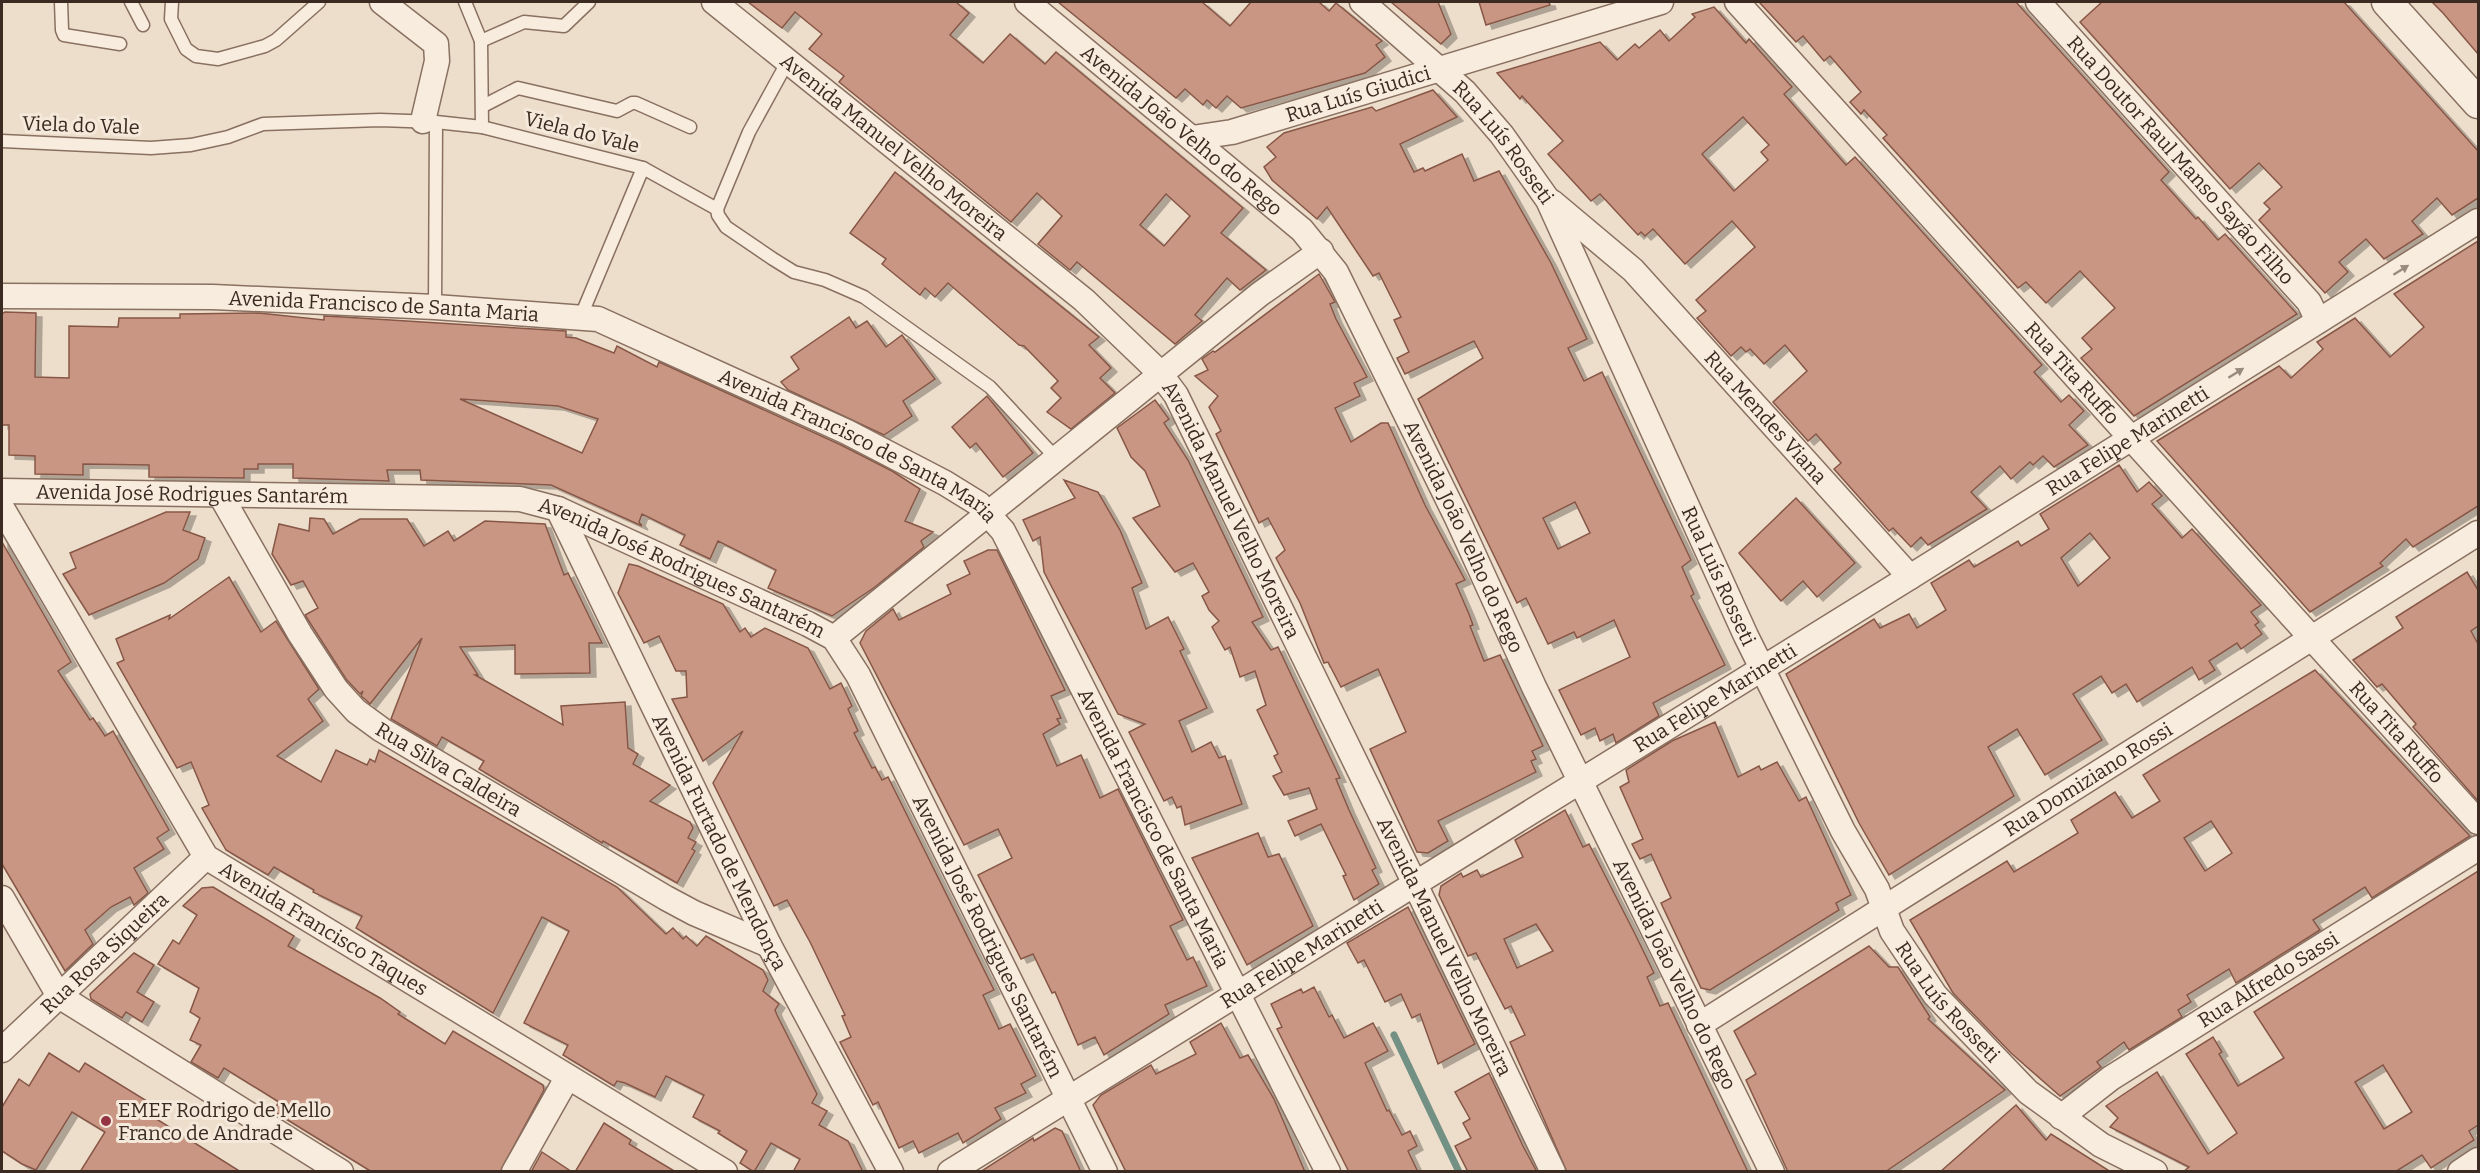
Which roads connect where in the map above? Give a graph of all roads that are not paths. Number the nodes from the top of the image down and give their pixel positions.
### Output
1 (61, 2) edge
2 (131, 2) edge
3 (172, 2) edge
4 (319, 2) edge
5 (382, 2) edge
6 (465, 2) edge
7 (589, 2) edge
8 (1027, 2) edge
9 (1362, 2) edge
10 (1661, 2) edge
11 (1737, 2) edge
12 (2038, 2) edge
13 (2387, 2) edge
14 (720, 3) edge
15 (143, 25) dead end
16 (480, 41) junction
17 (120, 44) dead end
18 (788, 61) junction
19 (1440, 70) junction
20 (2478, 103) edge
21 (483, 106) junction
22 (430, 121) junction
23 (482, 127) junction
24 (690, 127) dead end
25 (1192, 138) junction
26 (2, 141) edge
27 (643, 168) junction
28 (1548, 200) junction
29 (717, 209) junction
30 (2478, 221) edge
31 (1321, 251) junction
32 (1621, 260) junction
33 (1588, 290) junction
34 (2, 297) edge
35 (435, 307) junction
36 (581, 316) junction
37 (2318, 321) junction
38 (1161, 374) junction
39 (2133, 438) junction
40 (1056, 458) junction
41 (2, 491) edge
42 (221, 496) junction
43 (2, 508) edge
44 (558, 509) junction
45 (987, 513) junction
46 (2478, 533) edge
47 (1910, 577) junction
48 (834, 638) junction
49 (2314, 638) junction
50 (1763, 668) junction
51 (1581, 780) junction
52 (2478, 822) edge
53 (2478, 848) edge
54 (206, 857) junction
55 (1414, 882) junction
56 (2, 898) edge
57 (1884, 908) junction
58 (769, 945) junction
59 (1237, 993) junction
60 (59, 996) junction
61 (1699, 1025) junction
62 (2, 1050) edge
63 (567, 1078) junction
64 (1069, 1099) junction
65 (2061, 1117) junction
66 (2478, 1160) edge
67 (341, 1172) edge
68 (514, 1172) edge
69 (725, 1172) edge
70 (891, 1172) edge
71 (950, 1172) edge
72 (1105, 1172) edge
73 (1328, 1172) edge
74 (1553, 1172) edge
75 (1772, 1172) edge
76 (2155, 1172) edge
77 (2460, 1172) edge

1 - 17 lane
2 - 15 lane
3 - 4 lane
5 - 22 street
6 - 16 lane
7 - 16 lane
8 - 25 street, Avenida João Velho do Rego
9 - 19 street, Rua Luís Rosseti
10 - 19 street, Rua Luís Giudici
11 - 39 street, Rua Tita Ruffo
12 - 37 street, Rua Doutor Raul Manso Sayão Filho
13 - 20 street
14 - 18 street, Avenida Manuel Velho Moreira
16 - 21 lane
18 - 29 lane
18 - 38 street, Avenida Manuel Velho Moreira
19 - 25 street, Rua Luís Giudici
19 - 28 street, Rua Luís Rosseti
21 - 23 lane
21 - 24 lane
22 - 23 lane, Viela do Vale
22 - 26 lane, Viela do Vale
22 - 35 lane
23 - 27 lane, Viela do Vale
25 - 31 street, Avenida João Velho do Rego
27 - 29 lane, Viela do Vale
27 - 36 lane
28 - 32 street, Rua Mendes Viana
28 - 33 street, Rua Luís Rosseti
29 - 40 lane, Viela do Vale
37 -> 30 street, Rua Felipe Marinetti
31 - 38 street
31 - 51 street, Avenida João Velho do Rego
32 - 33 street
32 - 47 street, Rua Mendes Viana
33 - 50 street, Rua Luís Rosseti
34 - 35 street, Avenida Francisco de Santa Maria
35 - 36 street, Avenida Francisco de Santa Maria
36 - 45 street, Avenida Francisco de Santa Maria
39 -> 37 street, Rua Felipe Marinetti
38 - 40 street
38 - 55 street, Avenida Manuel Velho Moreira
39 - 47 street, Rua Felipe Marinetti
39 - 49 street, Rua Tita Ruffo
40 - 45 street
41 - 42 street, Avenida José Rodrigues Santarém
42 - 44 street, Avenida José Rodrigues Santarém
42 - 58 street, Rua Silva Caldeira
43 - 54 street, Avenida Francisco Taques
44 - 48 street, Avenida José Rodrigues Santarém
44 - 58 street, Avenida Furtado de Mendonça
45 - 48 street
45 - 59 street, Avenida Francisco de Santa Maria
46 - 49 street, Rua Domiziano Rossi
47 - 50 street, Rua Felipe Marinetti
48 - 64 street, Avenida José Rodrigues Santarém
49 - 52 street, Rua Tita Ruffo
49 - 57 street, Rua Domiziano Rossi
50 - 51 street, Rua Felipe Marinetti
50 - 57 street, Rua Luís Rosseti
51 - 55 street, Rua Felipe Marinetti
51 - 61 street, Avenida João Velho do Rego
53 - 65 street, Rua Alfredo Sassi
54 - 60 street, Rua Rosa Siqueira
54 - 63 street, Avenida Francisco Taques
55 - 59 street, Rua Felipe Marinetti
55 - 74 street, Avenida Manuel Velho Moreira
56 - 60 street
57 - 61 street, Rua Domiziano Rossi
57 - 65 street, Rua Luís Rosseti
58 - 70 street, Avenida Furtado de Mendonça
59 - 64 street, Rua Felipe Marinetti
59 - 73 street, Avenida Francisco de Santa Maria
60 - 62 street, Rua Rosa Siqueira
60 - 67 street
61 - 75 street, Avenida João Velho do Rego
63 - 68 street
63 - 69 street, Avenida Francisco Taques
64 - 71 street, Rua Felipe Marinetti
64 - 72 street, Avenida José Rodrigues Santarém
65 - 76 street, Rua Luís Rosseti
66 - 77 street

